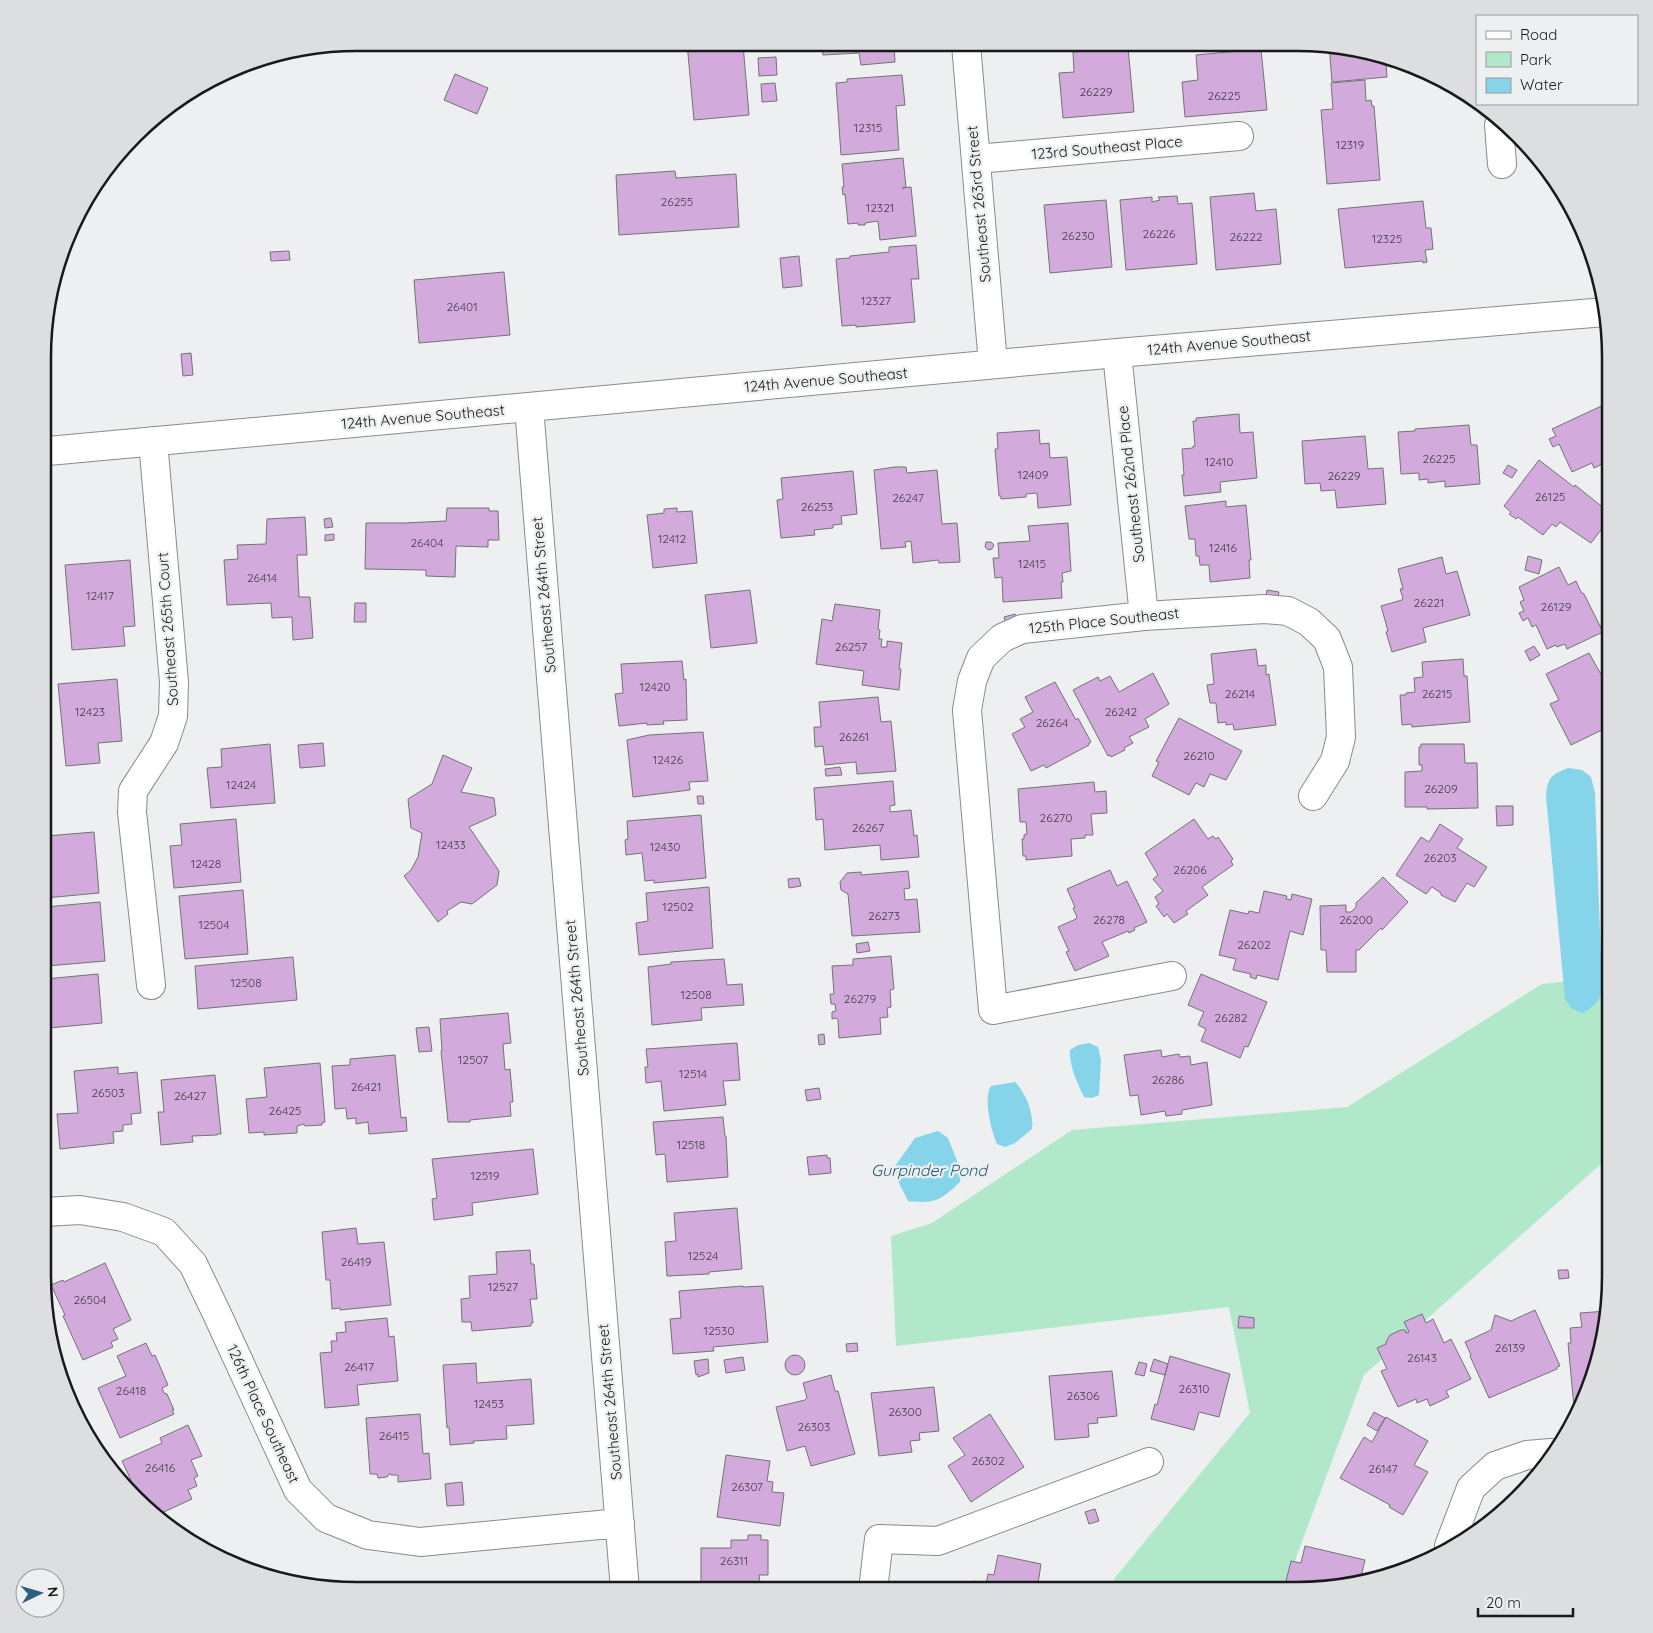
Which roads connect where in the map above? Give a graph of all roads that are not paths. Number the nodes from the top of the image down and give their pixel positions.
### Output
1 (967, 51) edge
2 (1499, 129) edge
3 (1239, 136) dead end
4 (976, 159) junction
5 (1502, 164) dead end
6 (1598, 313) edge
7 (1118, 352) junction
8 (992, 364) junction
9 (529, 407) junction
10 (152, 441) junction
11 (51, 451) edge
12 (1144, 616) junction
13 (1313, 796) dead end
14 (1172, 976) dead end
15 (151, 986) dead end
16 (51, 1212) edge
17 (1544, 1453) edge
18 (1149, 1462) dead end
19 (620, 1523) junction
20 (1452, 1539) edge
21 (625, 1582) edge
22 (874, 1582) edge

1 - 4 street, Southeast 263rd Street
2 - 5 street
3 - 4 street, 123rd Southeast Place
4 - 8 street, Southeast 263rd Street
6 - 7 street, 124th Avenue Southeast
7 - 8 street, 124th Avenue Southeast
7 - 12 street, Southeast 262nd Place
8 - 9 street, 124th Avenue Southeast
9 - 10 street, 124th Avenue Southeast
9 - 19 street, Southeast 264th Street
10 - 11 street, 124th Avenue Southeast
10 - 15 street, Southeast 265th Court
12 - 13 street, 125th Place Southeast
12 - 14 street, 125th Place Southeast
16 - 19 street, 126th Place Southeast
17 - 20 street
18 - 22 street
19 - 21 street, Southeast 264th Street

